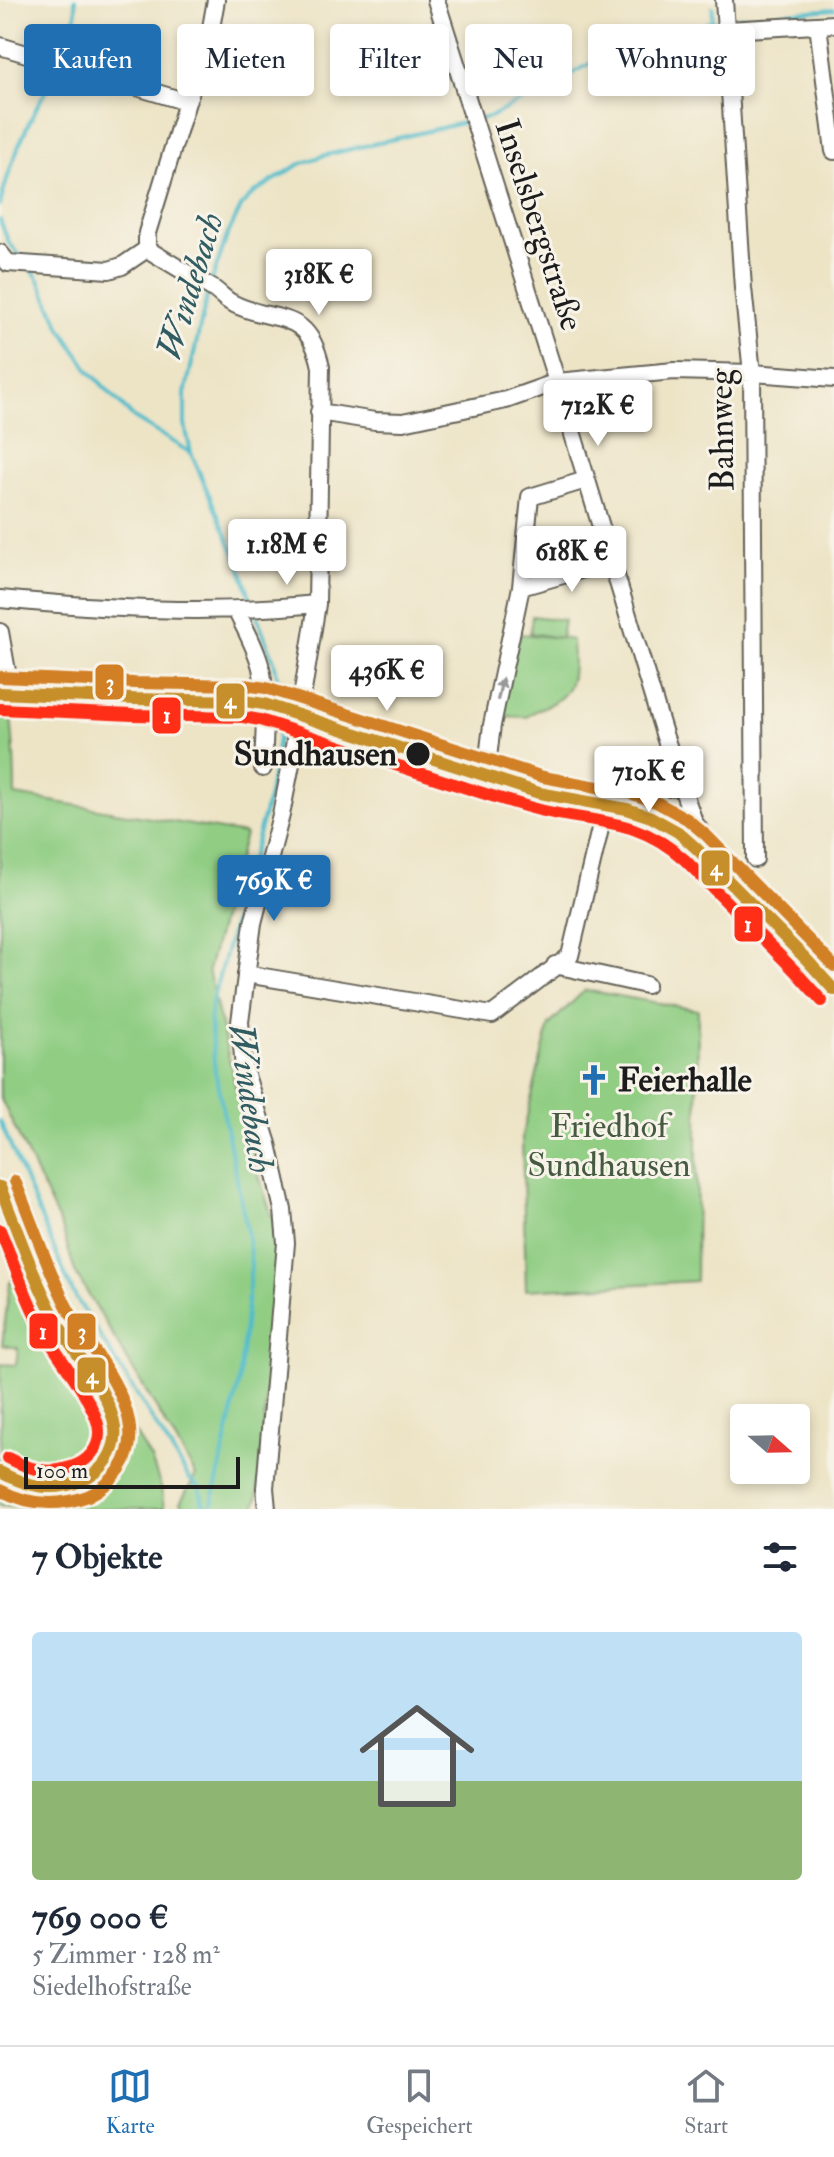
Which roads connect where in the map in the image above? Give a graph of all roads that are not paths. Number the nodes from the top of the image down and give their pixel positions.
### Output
1 (216, 0) edge
2 (436, 0) edge
3 (724, 0) edge
4 (726, 24) edge
5 (826, 24) edge
6 (755, 28) edge
7 (0, 46) edge
8 (730, 96) edge
9 (187, 102) junction
10 (834, 151) edge
11 (147, 249) junction
12 (0, 253) edge
13 (752, 373) junction
14 (834, 379) edge
15 (557, 382) junction
16 (319, 412) junction
17 (586, 480) junction
18 (612, 561) junction
19 (521, 587) junction
20 (0, 599) edge
21 (317, 604) junction
22 (249, 610) junction
23 (0, 632) edge
24 (11, 694) dead end
25 (301, 705) junction
26 (487, 766) junction
27 (263, 768) dead end
28 (682, 784) junction
29 (549, 786) dead end
30 (755, 859) dead end
31 (555, 965) junction
32 (834, 973) edge
33 (246, 974) junction
34 (646, 985) dead end
35 (267, 1509) edge

1 - 9 street
2 - 15 street, Inselsbergstraße
3 - 4 street, Bahnweg
5 - 6 street
5 - 10 street
7 - 9 street
8 - 13 street, Bahnweg
9 - 11 street
11 - 12 street
11 - 16 street
13 - 14 street
13 - 15 street
13 - 30 street, Bahnweg
15 - 16 street
15 - 17 street, Inselsbergstraße
16 - 21 street
17 - 18 street, Inselsbergstraße
17 - 19 street
18 - 19 street
18 - 28 street, Inselsbergstraße
26 -> 19 street
20 - 22 street
21 - 22 street
21 - 25 street
22 - 27 street
23 - 24 street
25 - 26 street
25 - 33 street
26 - 29 street
28 - 31 street
28 - 32 street, Inselsbergstraße
31 - 33 street
31 - 34 street
33 - 35 street

